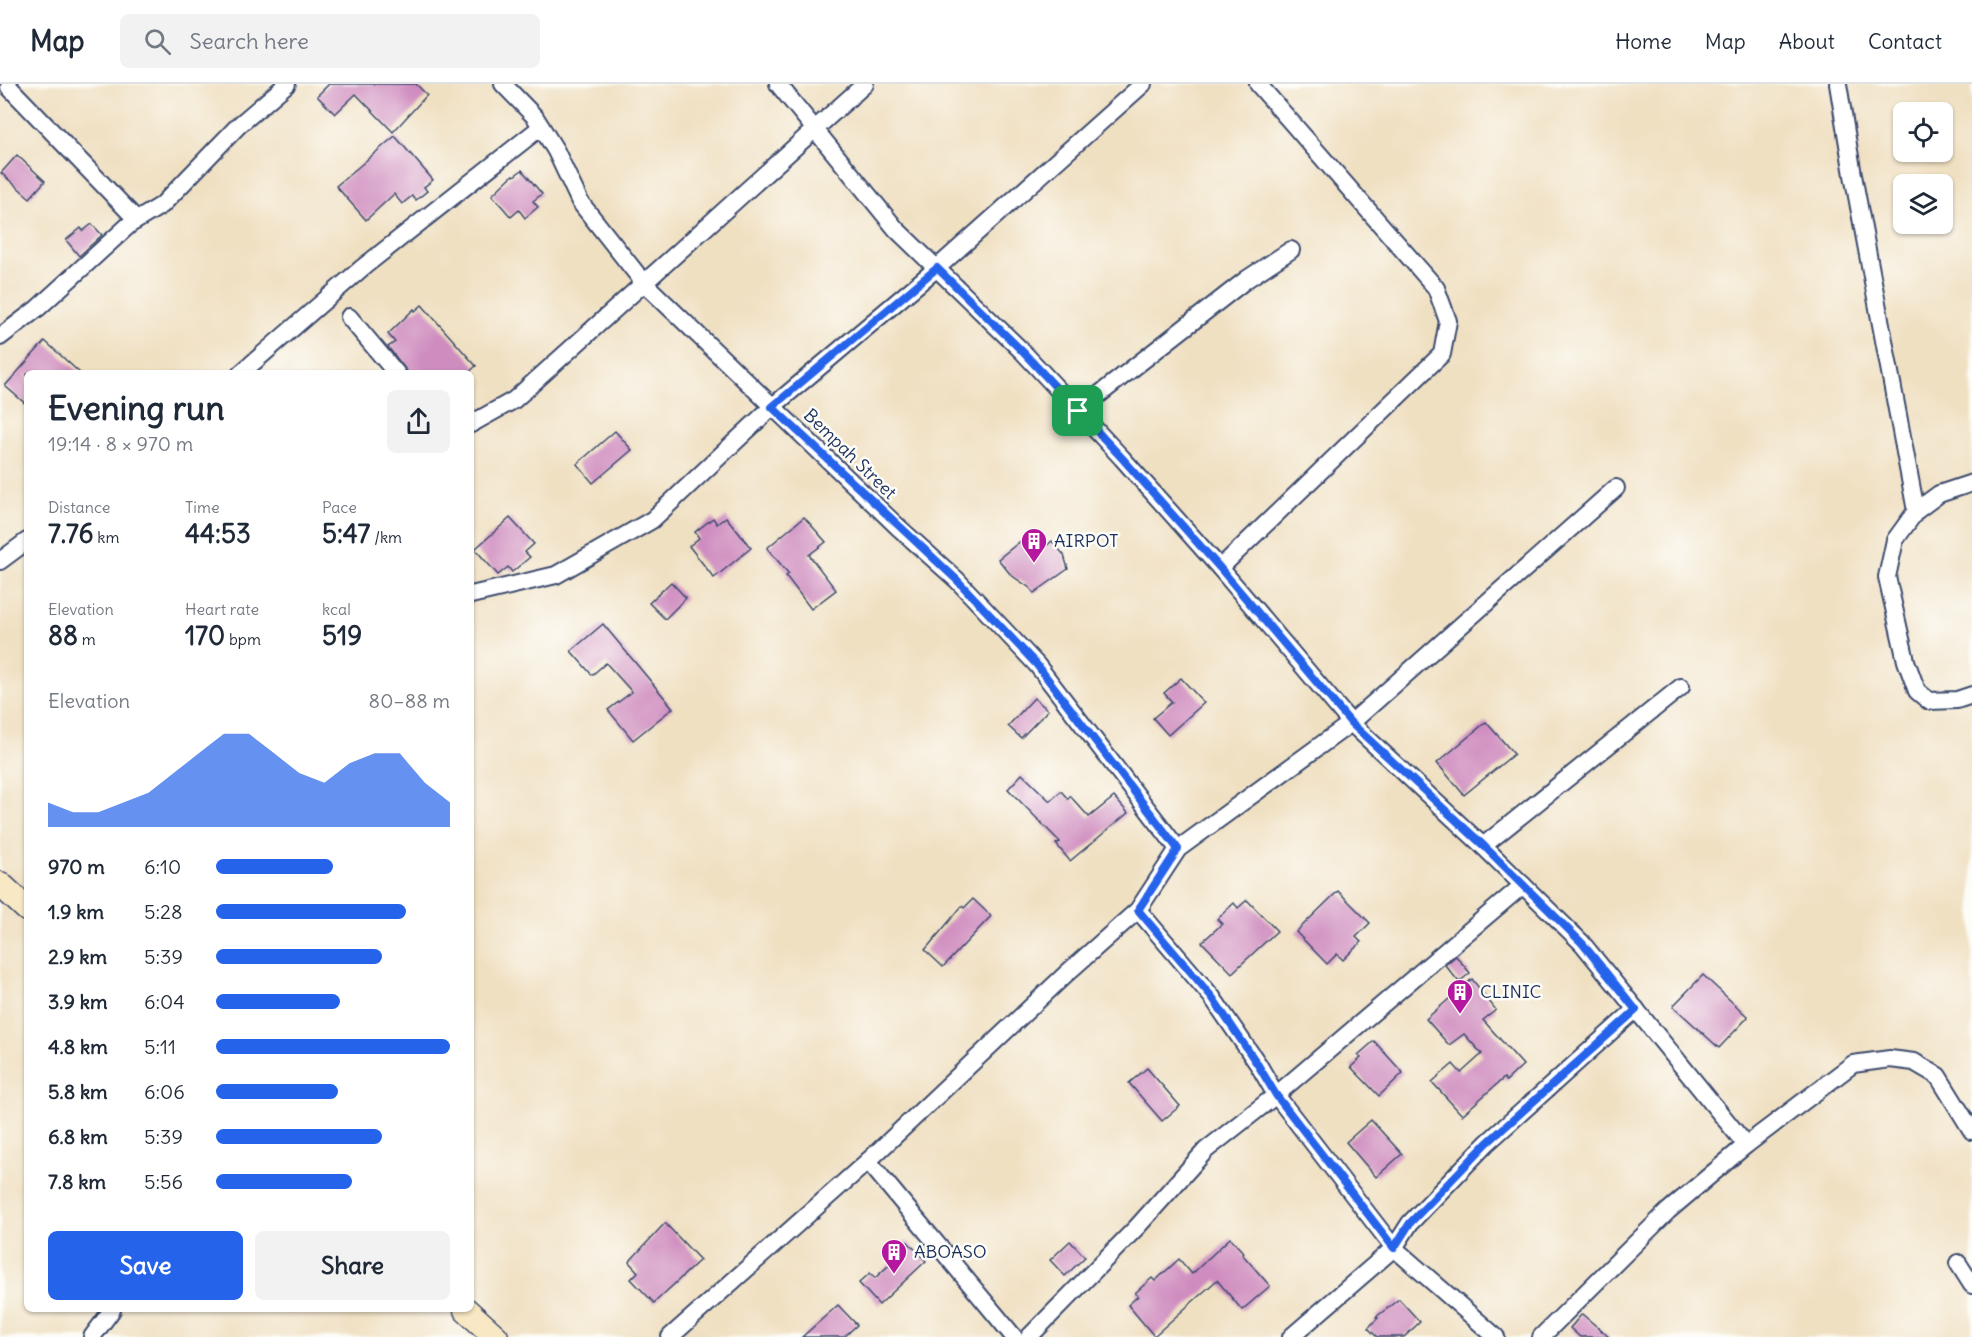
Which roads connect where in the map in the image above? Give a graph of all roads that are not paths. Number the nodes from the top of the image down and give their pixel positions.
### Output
1 (287, 84) edge
2 (503, 84) edge
3 (778, 84) edge
4 (865, 84) edge
5 (1143, 84) edge
6 (1258, 84) edge
7 (1838, 84) edge
8 (7, 89) edge
9 (541, 127) junction
10 (816, 130) junction
11 (137, 220) junction
12 (1291, 250) dead end
13 (937, 268) junction
14 (644, 283) junction
15 (349, 317) dead end
16 (0, 337) edge
17 (245, 370) edge
18 (394, 370) edge
19 (772, 407) junction
20 (1078, 411) junction
21 (474, 422) edge
22 (1972, 483) edge
23 (1616, 489) dead end
24 (1916, 511) junction
25 (24, 543) edge
26 (0, 561) edge
27 (1220, 568) junction
28 (474, 594) edge
29 (1681, 687) dead end
30 (1972, 695) edge
31 (1351, 723) junction
32 (1484, 846) junction
33 (1178, 849) junction
34 (0, 884) edge
35 (1523, 885) junction
36 (24, 906) edge
37 (1138, 910) junction
38 (1636, 1010) junction
39 (1276, 1095) junction
40 (1972, 1131) edge
41 (1746, 1145) junction
42 (868, 1161) junction
43 (1394, 1248) junction
44 (1958, 1263) dead end
45 (1972, 1285) edge
46 (111, 1312) edge
47 (468, 1312) edge
48 (93, 1337) edge
49 (496, 1337) edge
50 (670, 1337) edge
51 (1014, 1337) edge
52 (1029, 1337) edge
53 (1291, 1337) edge
54 (1496, 1337) edge
55 (1541, 1337) edge

1 - 11 street
2 - 9 street, Bempah Street
3 - 10 street
4 - 10 street
5 - 13 street
6 - 27 street
7 - 24 street
8 - 11 street
9 - 14 street, Bempah Street
9 - 17 street
10 - 13 street
10 - 14 street
11 - 16 street
12 - 20 street
13 - 19 street
13 - 20 street
14 - 19 street, Bempah Street
14 - 21 street
15 - 18 street
19 - 28 street
19 - 33 street, Bempah Street
20 - 27 street
22 - 24 street
23 - 31 street
24 - 30 street
25 - 26 street
27 - 31 street
29 - 32 street
31 - 32 street
31 - 33 street
32 - 35 street
33 - 37 street
34 - 36 street
35 - 38 street
35 - 39 street
37 - 39 street
37 - 42 street
38 - 41 street
38 - 43 street
39 - 43 street
39 - 52 street
40 - 41 street
41 - 55 street
42 - 50 street
42 - 51 street
43 - 53 street
43 - 54 street
44 - 45 street
46 - 48 street
47 - 49 street

